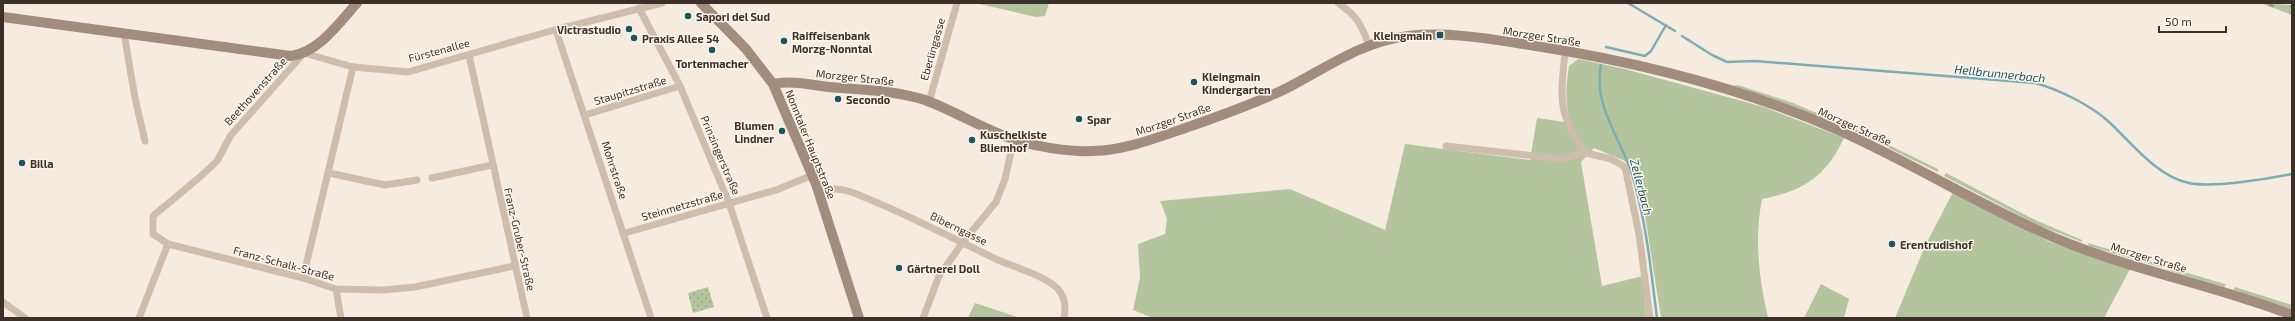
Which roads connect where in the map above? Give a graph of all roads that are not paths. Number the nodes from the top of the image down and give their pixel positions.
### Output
1 (357, 3) edge
2 (662, 3) edge
3 (701, 3) edge
4 (957, 3) edge
5 (1338, 3) edge
6 (639, 8) junction
7 (3, 17) edge
8 (556, 30) junction
9 (124, 33) junction
10 (1369, 45) junction
11 (1565, 51) junction
12 (304, 53) junction
13 (469, 54) junction
14 (353, 67) junction
15 (773, 84) junction
16 (680, 86) junction
17 (929, 102) junction
18 (585, 115) junction
19 (1014, 139) junction
20 (145, 140) dead end
21 (1446, 146) dead end
22 (1585, 152) junction
23 (492, 165) junction
24 (329, 173) junction
25 (813, 175) junction
26 (432, 178) dead end
27 (417, 180) dead end
28 (819, 192) junction
29 (729, 203) junction
30 (625, 233) junction
31 (963, 242) junction
32 (168, 244) junction
33 (514, 266) junction
34 (302, 278) junction
35 (336, 289) junction
36 (3, 302) edge
37 (2292, 315) edge
38 (25, 318) edge
39 (140, 318) edge
40 (341, 318) edge
41 (527, 318) edge
42 (651, 318) edge
43 (767, 318) edge
44 (859, 318) edge
45 (922, 318) edge
46 (1064, 318) edge
47 (1650, 318) edge

1 - 12 street
2 - 6 street, Fürstenallee
3 - 15 street, Nonntaler Hauptstraße
4 - 17 street, Eberlingasse
5 - 10 street
6 - 8 street, Fürstenallee
6 - 16 street, Prinzingerstraße
7 - 9 street, Fürstenallee
8 - 13 street, Fürstenallee
8 - 18 street, Mohrstraße
9 - 12 street, Fürstenallee
9 - 20 street
10 - 11 street, Morzger Straße
10 - 19 street, Morzger Straße
11 - 22 street
11 - 37 street, Morzger Straße
12 - 14 street, Fürstenallee
12 - 32 street, Beethovenstraße
13 - 14 street, Fürstenallee
13 - 23 street, Franz-Gruber-Straße
14 - 24 street
15 - 17 street, Morzger Straße
15 - 25 street, Nonntaler Hauptstraße
16 - 18 street, Staupitzstraße
16 - 29 street, Prinzingerstraße
17 - 19 street, Morzger Straße
18 - 30 street, Mohrstraße
19 - 31 street
21 - 22 street
22 - 47 street
23 - 26 street
23 - 33 street, Franz-Gruber-Straße
24 - 27 street
24 - 34 street
25 - 28 street, Nonntaler Hauptstraße
25 - 29 street, Steinmetzstraße
28 - 31 street, Biberngasse
28 - 44 street, Nonntaler Hauptstraße
29 - 30 street, Steinmetzstraße
29 - 43 street, Prinzingerstraße
30 - 42 street, Mohrstraße
31 - 45 street
31 - 46 street, Biberngasse
32 - 34 street, Franz-Schalk-Straße
32 - 39 street
33 - 35 street, Franz-Schalk-Straße
33 - 41 street, Franz-Gruber-Straße
34 - 35 street, Franz-Schalk-Straße
35 - 40 street
36 - 38 street

